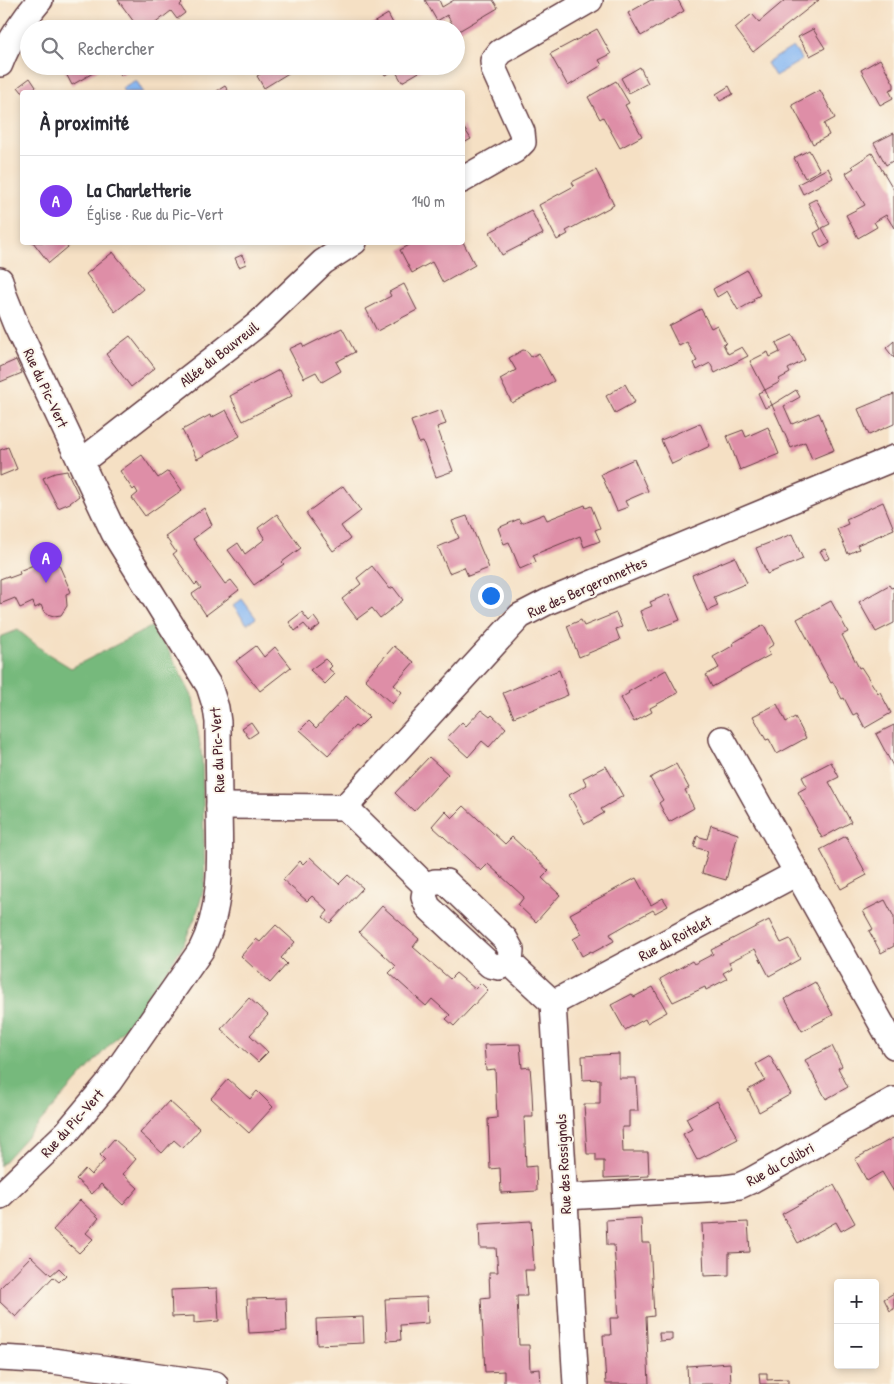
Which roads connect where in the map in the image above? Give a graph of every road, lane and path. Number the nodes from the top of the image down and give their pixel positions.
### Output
1 (40, 0) edge
2 (590, 0) edge
3 (25, 20) edge
4 (20, 28) edge
5 (0, 64) edge
6 (465, 178) edge
7 (349, 245) edge
8 (0, 280) edge
9 (894, 458) edge
10 (80, 462) junction
11 (722, 739) dead end
12 (219, 806) junction
13 (345, 807) junction
14 (797, 874) junction
15 (554, 1003) junction
16 (894, 1046) edge
17 (894, 1100) edge
18 (0, 1196) edge
19 (565, 1197) junction
20 (0, 1358) edge
21 (215, 1384) edge
22 (576, 1384) edge

1 - 3 street
2 - 6 street
4 - 5 street
7 - 10 street, Allée du Bouvreuil
8 - 10 street, Rue du Pic-Vert
9 - 13 street, Rue des Bergeronnettes
10 - 12 street, Rue du Pic-Vert
11 - 14 street
12 - 13 street
12 - 18 street, Rue du Pic-Vert
13 - 15 street
14 - 15 street, Rue du Roitelet
14 - 16 street
15 - 19 street, Rue des Rossignols
17 - 19 street, Rue du Colibri
19 - 22 street, Rue des Rossignols
20 - 21 street

